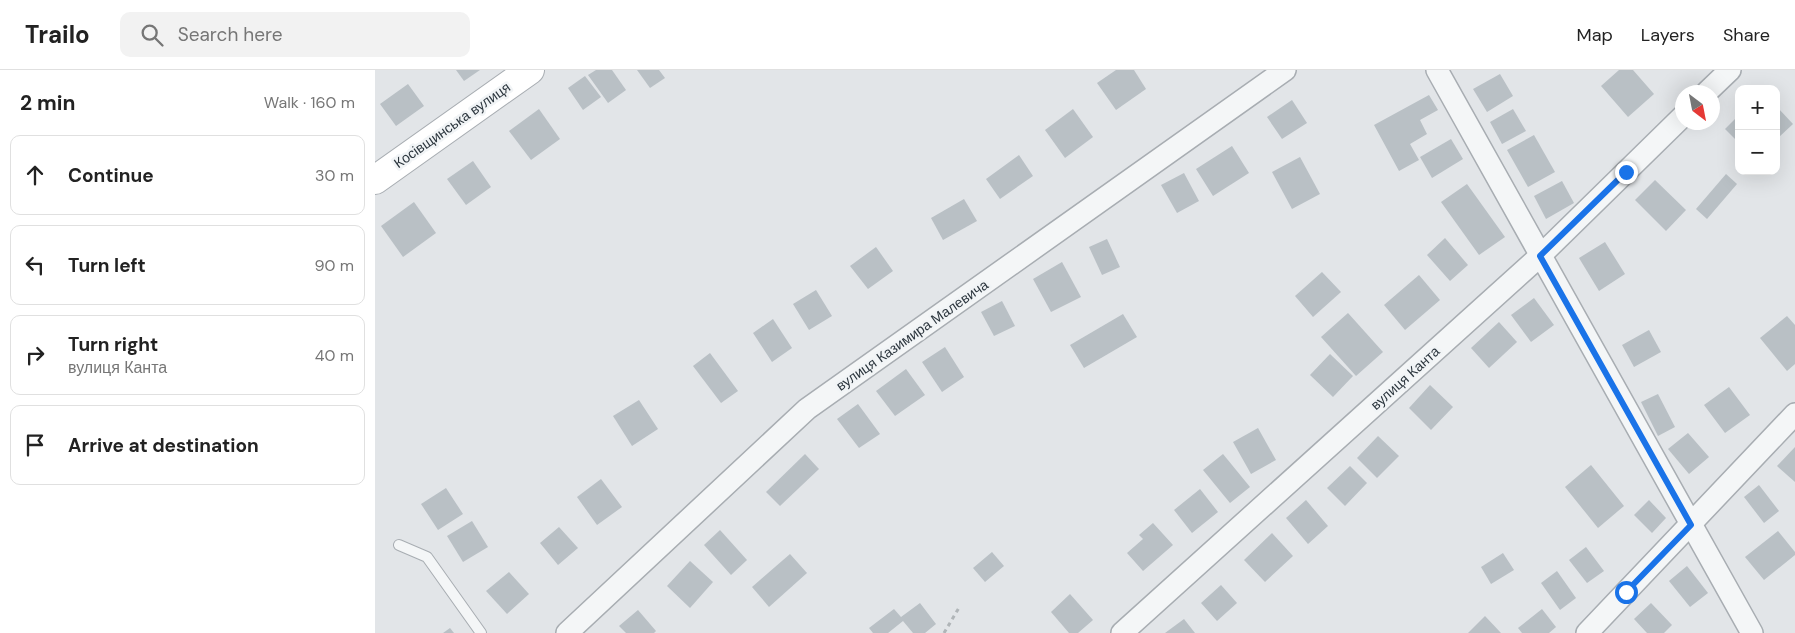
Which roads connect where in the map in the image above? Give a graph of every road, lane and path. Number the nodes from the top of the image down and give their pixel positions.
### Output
1 (530, 70) edge
2 (1285, 70) edge
3 (1437, 70) edge
4 (1730, 70) edge
5 (1714, 85) edge
6 (1675, 124) edge
7 (375, 180) edge
8 (1540, 256) junction
9 (1795, 414) edge
10 (1691, 525) junction
11 (399, 545) dead end
12 (960, 606) dead end
13 (481, 633) edge
14 (567, 633) edge
15 (944, 633) edge
16 (1122, 633) edge
17 (1587, 633) edge
18 (1752, 633) edge

1 - 7 street, Косівщинська вулиця
2 - 14 street, вулиця Казимира Малевича
3 - 8 street
4 - 5 street
6 - 8 street, вулиця Канта
8 - 10 street
8 - 16 street, вулиця Канта
9 - 10 street
10 - 17 street
10 - 18 street
11 - 13 lane
12 - 15 path

